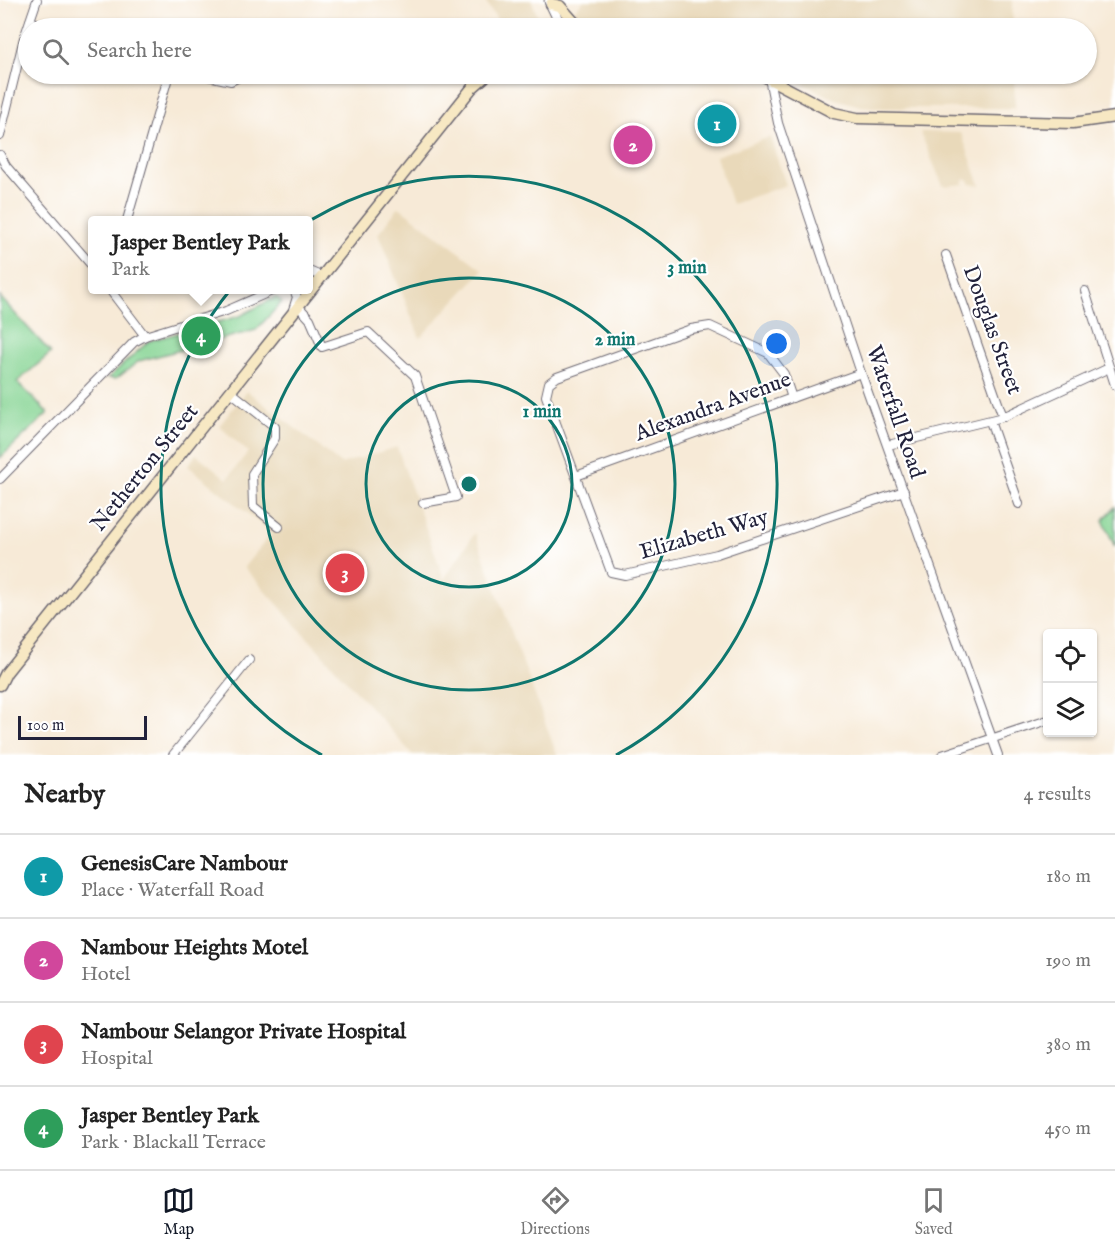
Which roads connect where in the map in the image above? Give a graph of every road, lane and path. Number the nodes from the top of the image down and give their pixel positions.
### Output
1 (37, 0) edge
2 (550, 2) edge
3 (31, 18) edge
4 (557, 18) edge
5 (570, 18) edge
6 (18, 67) edge
7 (166, 84) edge
8 (477, 84) edge
9 (767, 84) edge
10 (780, 84) edge
11 (1115, 117) edge
12 (0, 136) edge
13 (0, 155) edge
14 (128, 216) edge
15 (946, 255) dead end
16 (88, 256) edge
17 (316, 280) edge
18 (1085, 291) dead end
19 (113, 294) edge
20 (265, 294) edge
21 (296, 294) edge
22 (307, 294) edge
23 (299, 307) junction
24 (291, 317) junction
25 (145, 336) junction
26 (1109, 368) junction
27 (861, 373) junction
28 (1115, 385) edge
29 (231, 392) junction
30 (792, 398) junction
31 (1004, 417) junction
32 (990, 421) junction
33 (888, 445) junction
34 (576, 476) junction
35 (0, 479) edge
36 (904, 491) junction
37 (423, 503) dead end
38 (1019, 504) dead end
39 (279, 527) dead end
40 (249, 660) dead end
41 (3, 673) edge
42 (0, 685) edge
43 (1043, 721) edge
44 (992, 737) junction
45 (173, 755) edge
46 (942, 755) edge
47 (998, 755) edge

1 - 3 street
2 - 4 street
2 - 5 main road
6 - 12 street
7 - 14 street
8 - 17 main road, Netherton Street
9 - 27 street, Waterfall Road
10 - 11 main road
13 - 16 street
15 - 31 street, Douglas Street
18 - 26 street
19 - 25 street
20 - 25 street
21 - 24 street
22 - 23 main road, Netherton Street
23 - 24 main road, Netherton Street
23 - 37 street
24 - 29 main road, Netherton Street
25 - 35 street
26 - 28 street
26 - 31 street
27 - 30 street, Alexandra Avenue
27 - 33 street, Waterfall Road
29 - 39 street
29 - 41 main road, Netherton Street
30 - 34 street, Alexandra Avenue
30 - 34 street
31 - 32 street
32 - 33 street
32 - 38 street
33 - 36 street, Waterfall Road
34 - 36 street, Elizabeth Way
36 - 44 street, Waterfall Road
40 - 45 street
41 - 42 main road, Netherton Street
43 - 44 street
44 - 46 street
44 - 47 street, Waterfall Road

